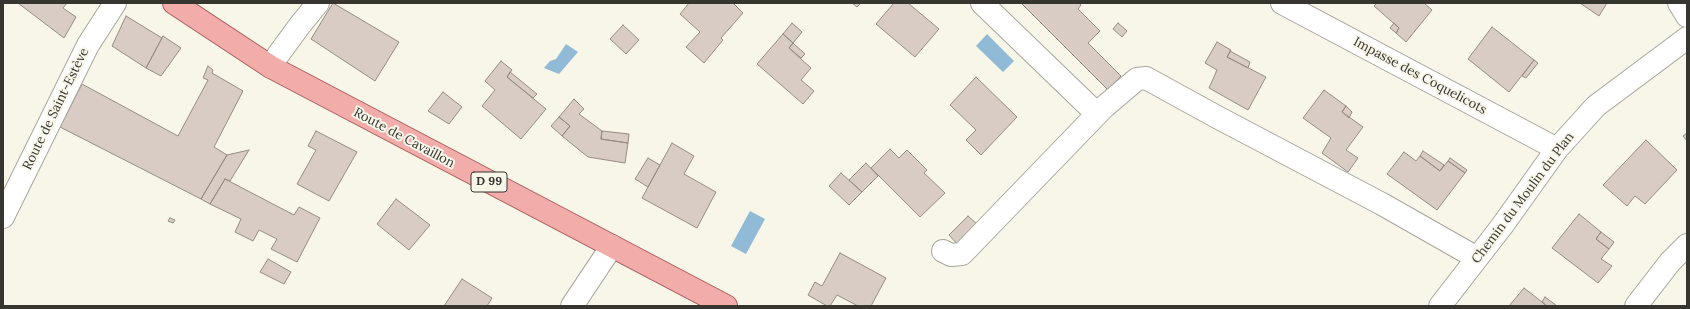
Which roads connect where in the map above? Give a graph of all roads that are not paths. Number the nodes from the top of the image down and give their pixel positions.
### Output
1 (115, 3) edge
2 (174, 3) edge
3 (318, 3) edge
4 (982, 3) edge
5 (1282, 3) edge
6 (1679, 3) edge
7 (1687, 16) edge
8 (1687, 38) edge
9 (271, 67) junction
10 (1097, 114) junction
11 (1557, 149) junction
12 (3, 217) edge
13 (1687, 245) edge
14 (612, 246) junction
15 (943, 251) dead end
16 (1477, 258) junction
17 (572, 306) edge
18 (726, 306) edge
19 (1440, 306) edge
20 (1636, 306) edge

1 - 12 street, Route de Saint-Estève
2 - 9 main road, Route de Cavaillon / D 99
3 - 9 street
4 - 10 street
5 - 11 street, Impasse des Coquelicots
6 - 7 street
8 - 11 street, Chemin du Moulin du Plan
9 - 14 main road, Route de Cavaillon / D 99
10 - 15 street
10 - 16 street
11 - 16 street, Chemin du Moulin du Plan
13 - 20 street
14 - 17 street
14 - 18 main road, Route de Cavaillon / D 99
16 - 19 street, Chemin du Moulin du Plan

